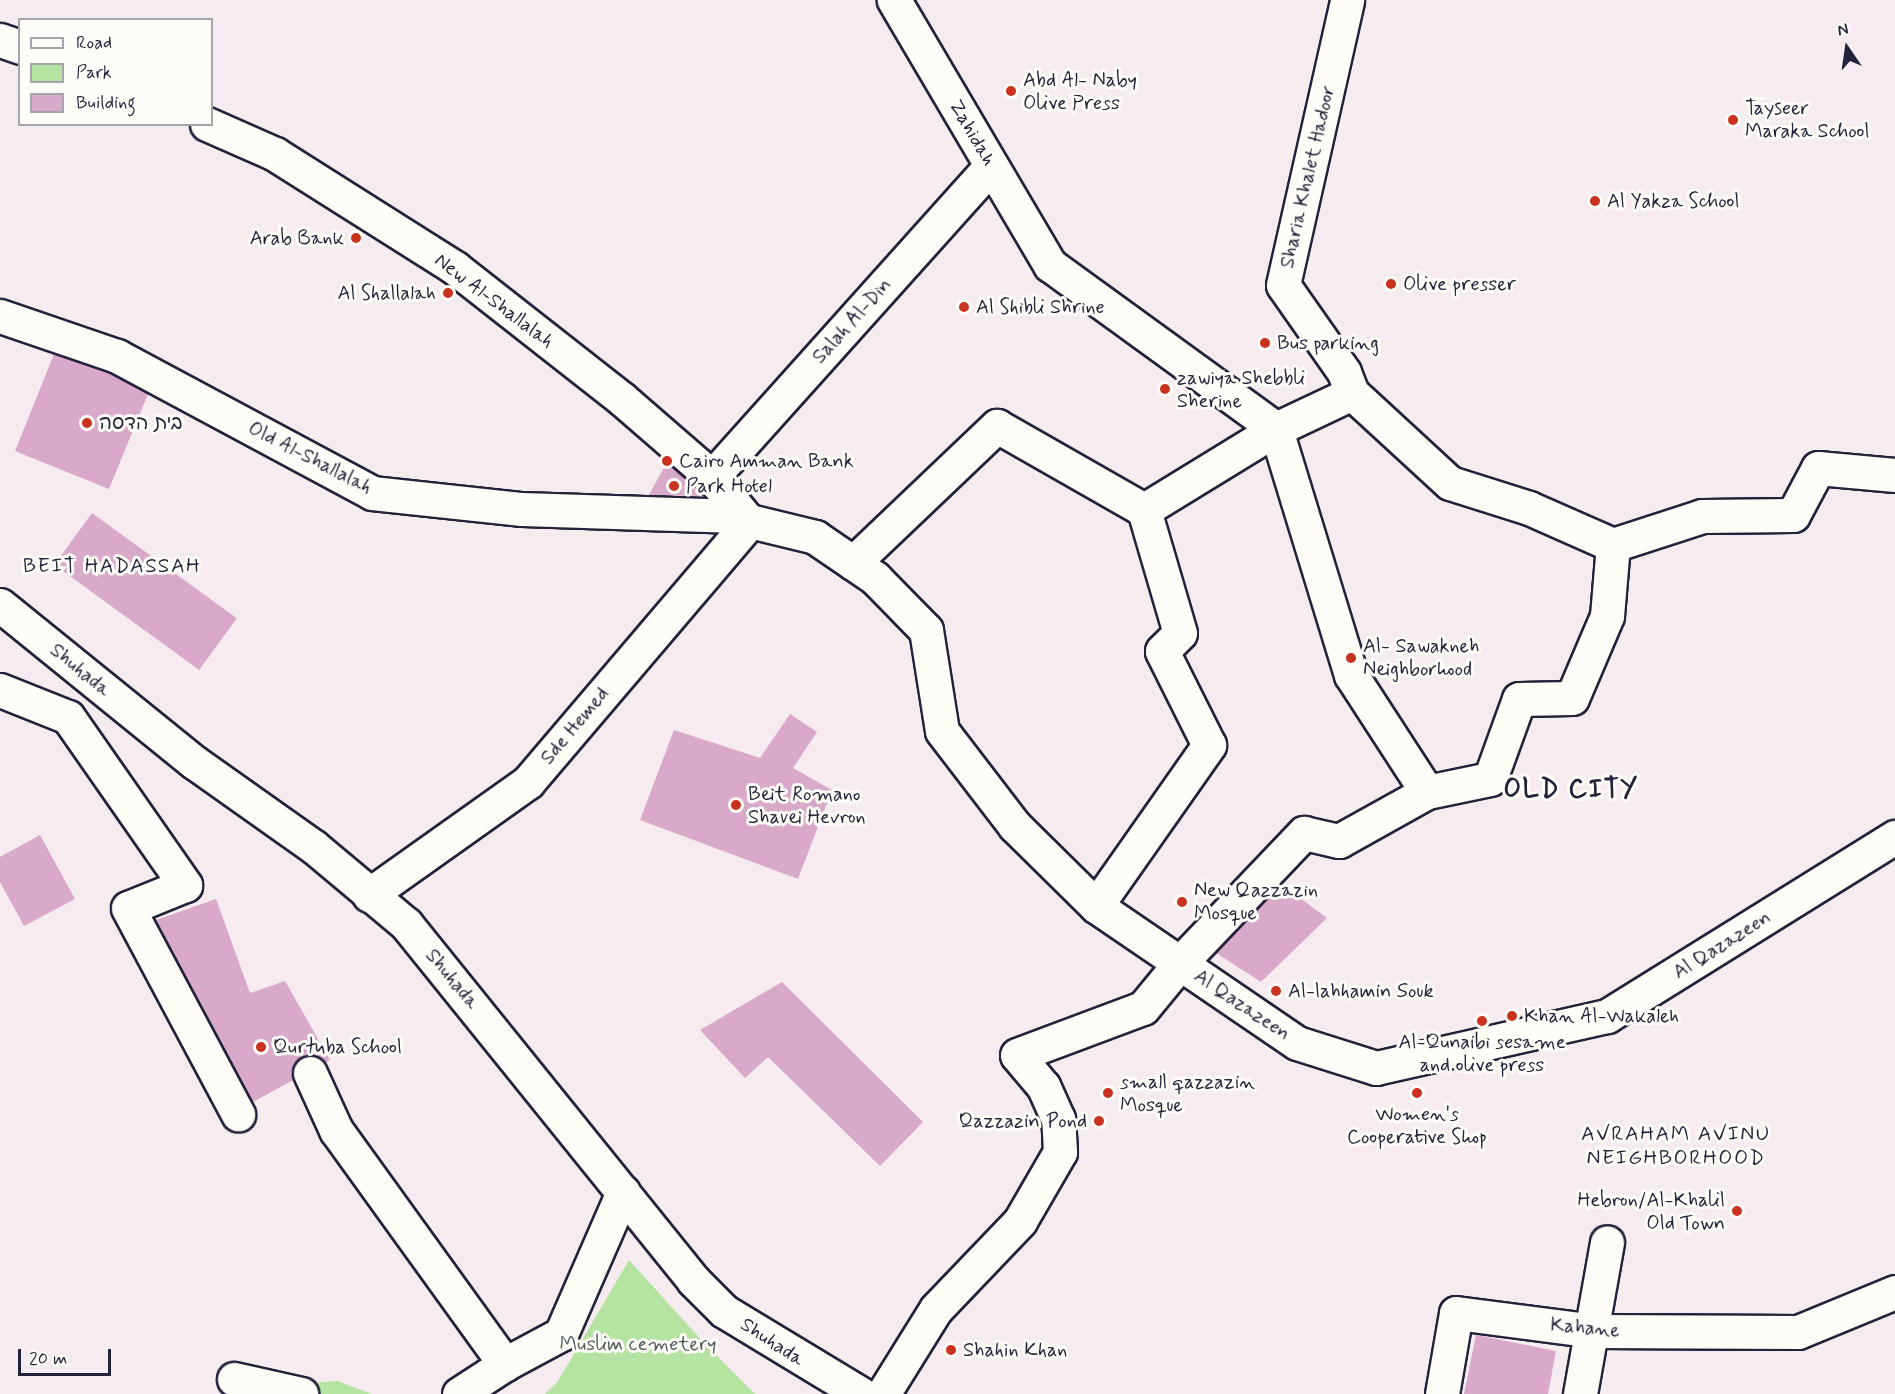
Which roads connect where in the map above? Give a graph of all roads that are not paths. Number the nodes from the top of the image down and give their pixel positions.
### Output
1 (894, 0) edge
2 (1347, 0) edge
3 (0, 40) edge
4 (18, 46) edge
5 (212, 126) edge
6 (991, 166) junction
7 (0, 316) edge
8 (1348, 382) junction
9 (1276, 429) junction
10 (1895, 476) edge
11 (712, 477) junction
12 (1144, 510) junction
13 (749, 522) junction
14 (1613, 545) junction
15 (853, 563) junction
16 (0, 605) edge
17 (0, 690) edge
18 (1426, 792) junction
19 (1895, 837) edge
20 (369, 895) junction
21 (1096, 906) junction
22 (1179, 963) junction
23 (310, 1073) dead end
24 (238, 1114) dead end
25 (622, 1192) junction
26 (1607, 1242) dead end
27 (1895, 1292) edge
28 (1594, 1332) junction
29 (505, 1365) junction
30 (234, 1379) dead end
31 (301, 1394) edge
32 (459, 1394) edge
33 (861, 1394) edge
34 (883, 1394) edge
35 (1442, 1394) edge
36 (1580, 1394) edge

1 - 6 street, Zahidah
2 - 8 street, Sharia Khalet Hadoor
3 - 4 street
5 - 11 street, New Al-Shallalah
6 - 9 street, Zahidah
6 - 11 street, Salah Al-Din
7 - 13 street, Old Al-Shallalah
8 - 9 street
8 - 14 street, Sharia Khalet Hadoor
9 - 12 street
9 - 18 street
10 - 14 street
11 - 13 street, New Al-Shallalah
12 - 15 street
12 - 21 street
13 - 15 street, Al Qazazeen
13 - 20 street, Sde Hemed
14 - 18 street
15 - 21 street, Al Qazazeen
16 - 20 street, Shuhada
17 - 24 street
18 - 22 street
19 - 22 street, Al Qazazeen
20 - 25 street, Shuhada
21 - 22 street, Al Qazazeen
22 - 34 street
23 - 29 street
25 - 29 street
25 - 33 street, Shuhada
26 - 28 street
27 - 28 street, Kahane
28 - 35 street, Kahane
28 - 36 street
29 - 32 street
30 - 31 street

